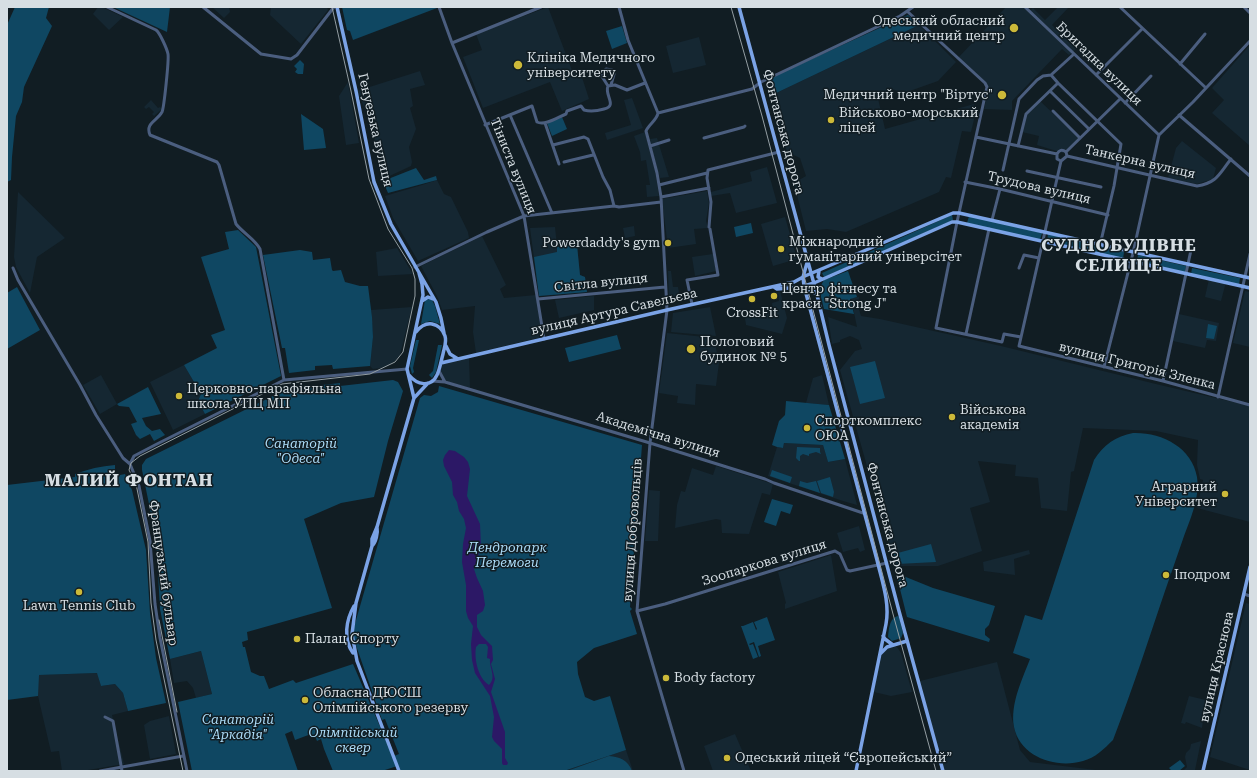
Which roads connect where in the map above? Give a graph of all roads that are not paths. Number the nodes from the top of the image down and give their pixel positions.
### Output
1 (107, 7) edge
2 (203, 7) edge
3 (334, 7) edge
4 (337, 7) edge
5 (439, 7) edge
6 (541, 7) edge
7 (619, 7) edge
8 (739, 7) edge
9 (913, 7) edge
10 (1025, 7) edge
11 (1120, 7) edge
12 (1244, 7) edge
13 (908, 12) junction
14 (1250, 13) edge
15 (1142, 29) junction
16 (1205, 34) dead end
17 (1250, 41) edge
18 (452, 43) junction
19 (1074, 54) junction
20 (1180, 64) junction
21 (1051, 75) junction
22 (1096, 75) junction
23 (1151, 76) dead end
24 (760, 82) junction
25 (645, 83) junction
26 (1058, 83) junction
27 (609, 85) junction
28 (1206, 88) junction
29 (1050, 91) junction
30 (1120, 99) junction
31 (1125, 103) junction
32 (1053, 111) dead end
33 (658, 114) junction
34 (510, 115) junction
35 (1179, 115) junction
36 (1097, 121) junction
37 (545, 123) junction
38 (485, 125) junction
39 (745, 126) dead end
40 (1089, 129) junction
41 (1159, 135) junction
42 (976, 137) junction
43 (704, 138) dead end
44 (1080, 138) junction
45 (669, 140) dead end
46 (1009, 144) junction
47 (553, 145) junction
48 (650, 146) junction
49 (1018, 146) junction
50 (778, 152) junction
51 (1066, 152) junction
52 (1057, 154) junction
53 (593, 155) junction
54 (1067, 156) junction
55 (1230, 159) junction
56 (1061, 161) junction
57 (564, 162) dead end
58 (559, 164) dead end
59 (1117, 168) junction
60 (1003, 170) dead end
61 (1027, 171) dead end
62 (708, 172) junction
63 (1150, 176) junction
64 (1250, 176) edge
65 (1058, 177) junction
66 (965, 182) junction
67 (659, 185) junction
68 (1101, 187) dead end
69 (709, 188) junction
70 (1000, 189) junction
71 (661, 197) junction
72 (661, 202) junction
73 (1052, 202) junction
74 (614, 206) junction
75 (552, 213) junction
76 (959, 213) junction
77 (1108, 215) junction
78 (524, 216) junction
79 (992, 220) junction
80 (957, 222) junction
81 (989, 229) junction
82 (1045, 232) junction
83 (1043, 242) junction
84 (1100, 245) junction
85 (1191, 250) dead end
86 (1133, 252) junction
87 (1250, 254) edge
88 (1039, 258) junction
89 (807, 262) junction
90 (1130, 262) junction
91 (1188, 264) junction
92 (415, 267) junction
93 (13, 268) dead end
94 (1019, 268) dead end
95 (819, 271) junction
96 (418, 273) junction
97 (811, 274) junction
98 (1186, 274) junction
99 (1244, 277) junction
100 (803, 278) junction
101 (1250, 278) edge
102 (822, 280) junction
103 (814, 283) junction
104 (804, 286) junction
105 (665, 287) junction
106 (774, 287) junction
107 (1242, 287) junction
108 (1250, 288) edge
109 (817, 294) junction
110 (807, 296) junction
111 (538, 300) junction
112 (421, 302) junction
113 (436, 302) junction
114 (692, 304) junction
115 (667, 310) junction
116 (415, 333) junction
117 (444, 333) junction
118 (966, 334) junction
119 (1021, 337) junction
120 (544, 339) junction
121 (445, 344) junction
122 (458, 359) junction
123 (441, 363) junction
124 (1104, 367) junction
125 (408, 369) junction
126 (439, 371) junction
127 (408, 374) junction
128 (284, 380) junction
129 (430, 382) junction
130 (445, 382) junction
131 (1163, 382) junction
132 (1218, 397) junction
133 (414, 398) junction
134 (1250, 405) edge
135 (650, 443) junction
136 (130, 464) junction
137 (863, 513) junction
138 (887, 563) junction
139 (878, 566) junction
140 (1250, 567) edge
141 (1244, 594) junction
142 (1250, 596) edge
143 (637, 611) junction
144 (883, 636) junction
145 (907, 641) junction
146 (893, 645) junction
147 (879, 655) junction
148 (105, 717) dead end
149 (184, 756) junction
150 (122, 769) edge
151 (100, 771) edge
152 (187, 771) edge
153 (399, 771) edge
154 (684, 771) edge
155 (856, 771) edge
156 (943, 771) edge
157 (1203, 771) edge

1 - 128 street
2 - 3 street
4 - 92 main road, Генуезька вулиця
5 - 18 street, Тіниста вулиця
6 - 18 street
7 - 25 street
8 - 24 main road, Фонтанська дорога
9 - 13 street
10 - 19 street, Бригадна вулиця
11 - 15 street
12 - 14 street
13 - 24 street
13 - 42 street
15 - 20 street
15 - 22 street
16 - 20 street
17 - 28 street
18 - 38 street, Тіниста вулиця
19 - 21 street
19 - 22 street, Бригадна вулиця
20 - 28 street
21 - 26 street
21 - 46 street
22 - 30 street, Бригадна вулиця
23 - 31 street
24 - 33 street
24 - 50 main road, Фонтанська дорога
25 - 27 street
25 - 33 street
26 - 29 street
26 - 36 street
27 - 27 street
27 - 37 street
28 - 35 street
29 - 40 street
29 - 49 street
30 - 31 street, Бригадна вулиця
30 - 36 street
31 - 41 street, Бригадна вулиця
32 - 44 street
33 - 48 street, вулиця Добровольців
34 - 37 street
34 - 38 street
34 - 75 street
35 - 41 street
35 - 55 street
36 - 40 street
36 - 59 street
37 - 47 street
38 - 78 street, Тіниста вулиця
39 - 43 street
40 - 44 street
41 - 63 street
42 - 46 street
42 - 66 street
44 - 51 street
45 - 48 street
46 - 49 street
46 - 60 street
47 - 53 street
47 - 58 street
48 - 67 street, вулиця Добровольців
49 - 52 street
50 - 62 street
50 - 89 main road, Фонтанська дорога
51 - 52 street
51 - 54 street
52 - 56 street
53 - 57 street
53 - 74 street
54 - 56 street
54 - 59 street, Танкерна вулиця
55 - 63 street, Танкерна вулиця
55 - 64 street
56 - 65 street
59 - 63 street, Танкерна вулиця
59 - 77 street
61 - 65 street
62 - 67 street
62 - 69 street
63 - 86 street
65 - 68 street
65 - 73 street
66 - 70 street, Трудова вулиця
66 - 76 street
67 - 71 street, вулиця Добровольців
69 - 71 street
69 - 114 street
70 - 73 street, Трудова вулиця
70 - 79 street
71 - 72 street, вулиця Добровольців
72 - 74 street
72 - 105 street, вулиця Добровольців
73 - 77 street, Трудова вулиця
73 - 82 street
74 - 75 street
75 - 78 street
76 - 79 main road
76 - 80 street
76 - 95 main road, вулиця Артура Савельєва
77 - 84 street
78 - 92 street
78 - 111 street, Тіниста вулиця
79 - 82 main road
80 - 81 main road
80 - 102 main road, вулиця Артура Савельєва
80 - 118 street
81 - 83 main road
81 - 118 street
82 - 83 street
82 - 84 main road
83 - 88 street
83 - 90 main road
84 - 86 main road
85 - 91 street
86 - 90 street
86 - 91 main road
87 - 99 street
88 - 94 street
88 - 119 street
89 - 97 main road, Фонтанська дорога
89 - 100 main road, Фонтанська дорога
90 - 98 main road
90 - 124 street
91 - 98 street
91 - 99 main road
92 - 96 main road, Генуезька вулиця
93 - 136 street, Французький бульвар
95 - 97 main road, вулиця Артура Савельєва
95 - 102 main road
96 - 112 main road, Генуезька вулиця
96 - 113 main road, Генуезька вулиця
97 - 100 main road, вулиця Артура Савельєва
97 - 103 main road, Фонтанська дорога
98 - 107 main road
98 - 131 street
99 - 101 main road
99 - 107 street
100 - 104 main road, Фонтанська дорога
100 - 106 main road, вулиця Артура Савельєва
102 - 103 main road, вулиця Артура Савельєва
103 - 104 main road, вулиця Артура Савельєва
103 - 109 main road, Фонтанська дорога
104 - 106 main road, вулиця Артура Савельєва
104 - 110 main road, Фонтанська дорога
105 - 111 street, Світла вулиця
105 - 115 street, вулиця Добровольців
106 - 114 main road, вулиця Артура Савельєва
107 - 108 main road
107 - 132 street
109 - 110 main road
109 - 138 main road, Фонтанська дорога
110 - 137 main road, Фонтанська дорога
111 - 120 street, Тіниста вулиця
112 - 113 main road
112 - 116 main road, Генуезька вулиця
113 - 117 main road, Генуезька вулиця
114 - 115 main road, вулиця Артура Савельєва
115 - 120 main road, вулиця Артура Савельєва
115 - 135 street, вулиця Добровольців
116 - 117 main road
116 - 125 main road, Генуезька вулиця
117 - 121 main road, Генуезька вулиця
118 - 119 street
119 - 124 street, вулиця Григорія Зленка
120 - 122 main road, вулиця Артура Савельєва
121 - 122 main road
121 - 123 main road, Генуезька вулиця
122 - 123 main road, вулиця Артура Савельєва
123 - 126 main road, Генуезька вулиця
124 - 131 street, вулиця Григорія Зленка
125 - 127 main road, Генуезька вулиця
125 - 128 street
126 - 129 main road
126 - 130 street
127 - 129 main road
127 - 133 main road, Генуезька вулиця
128 - 136 street
129 - 130 street, Академічна вулиця
129 - 133 main road
130 - 135 street, Академічна вулиця
131 - 132 street, вулиця Григорія Зленка
132 - 134 street, вулиця Григорія Зленка
133 - 153 main road
135 - 137 street, Академічна вулиця
135 - 143 street, вулиця Добровольців
136 - 149 street, Французький бульвар
137 - 139 main road, Фонтанська дорога
138 - 139 street, Зоопаркова вулиця
138 - 145 main road, Фонтанська дорога
139 - 143 street, Зоопаркова вулиця
139 - 144 main road, Фонтанська дорога
140 - 141 main road, вулиця Краснова
141 - 142 street
141 - 157 main road, вулиця Краснова
143 - 154 street, вулиця Добровольців
144 - 146 main road
144 - 147 main road
145 - 146 main road
145 - 156 main road, Фонтанська дорога
146 - 147 main road
147 - 155 main road
148 - 150 street
149 - 150 street
149 - 152 street, Французький бульвар
150 - 151 street

